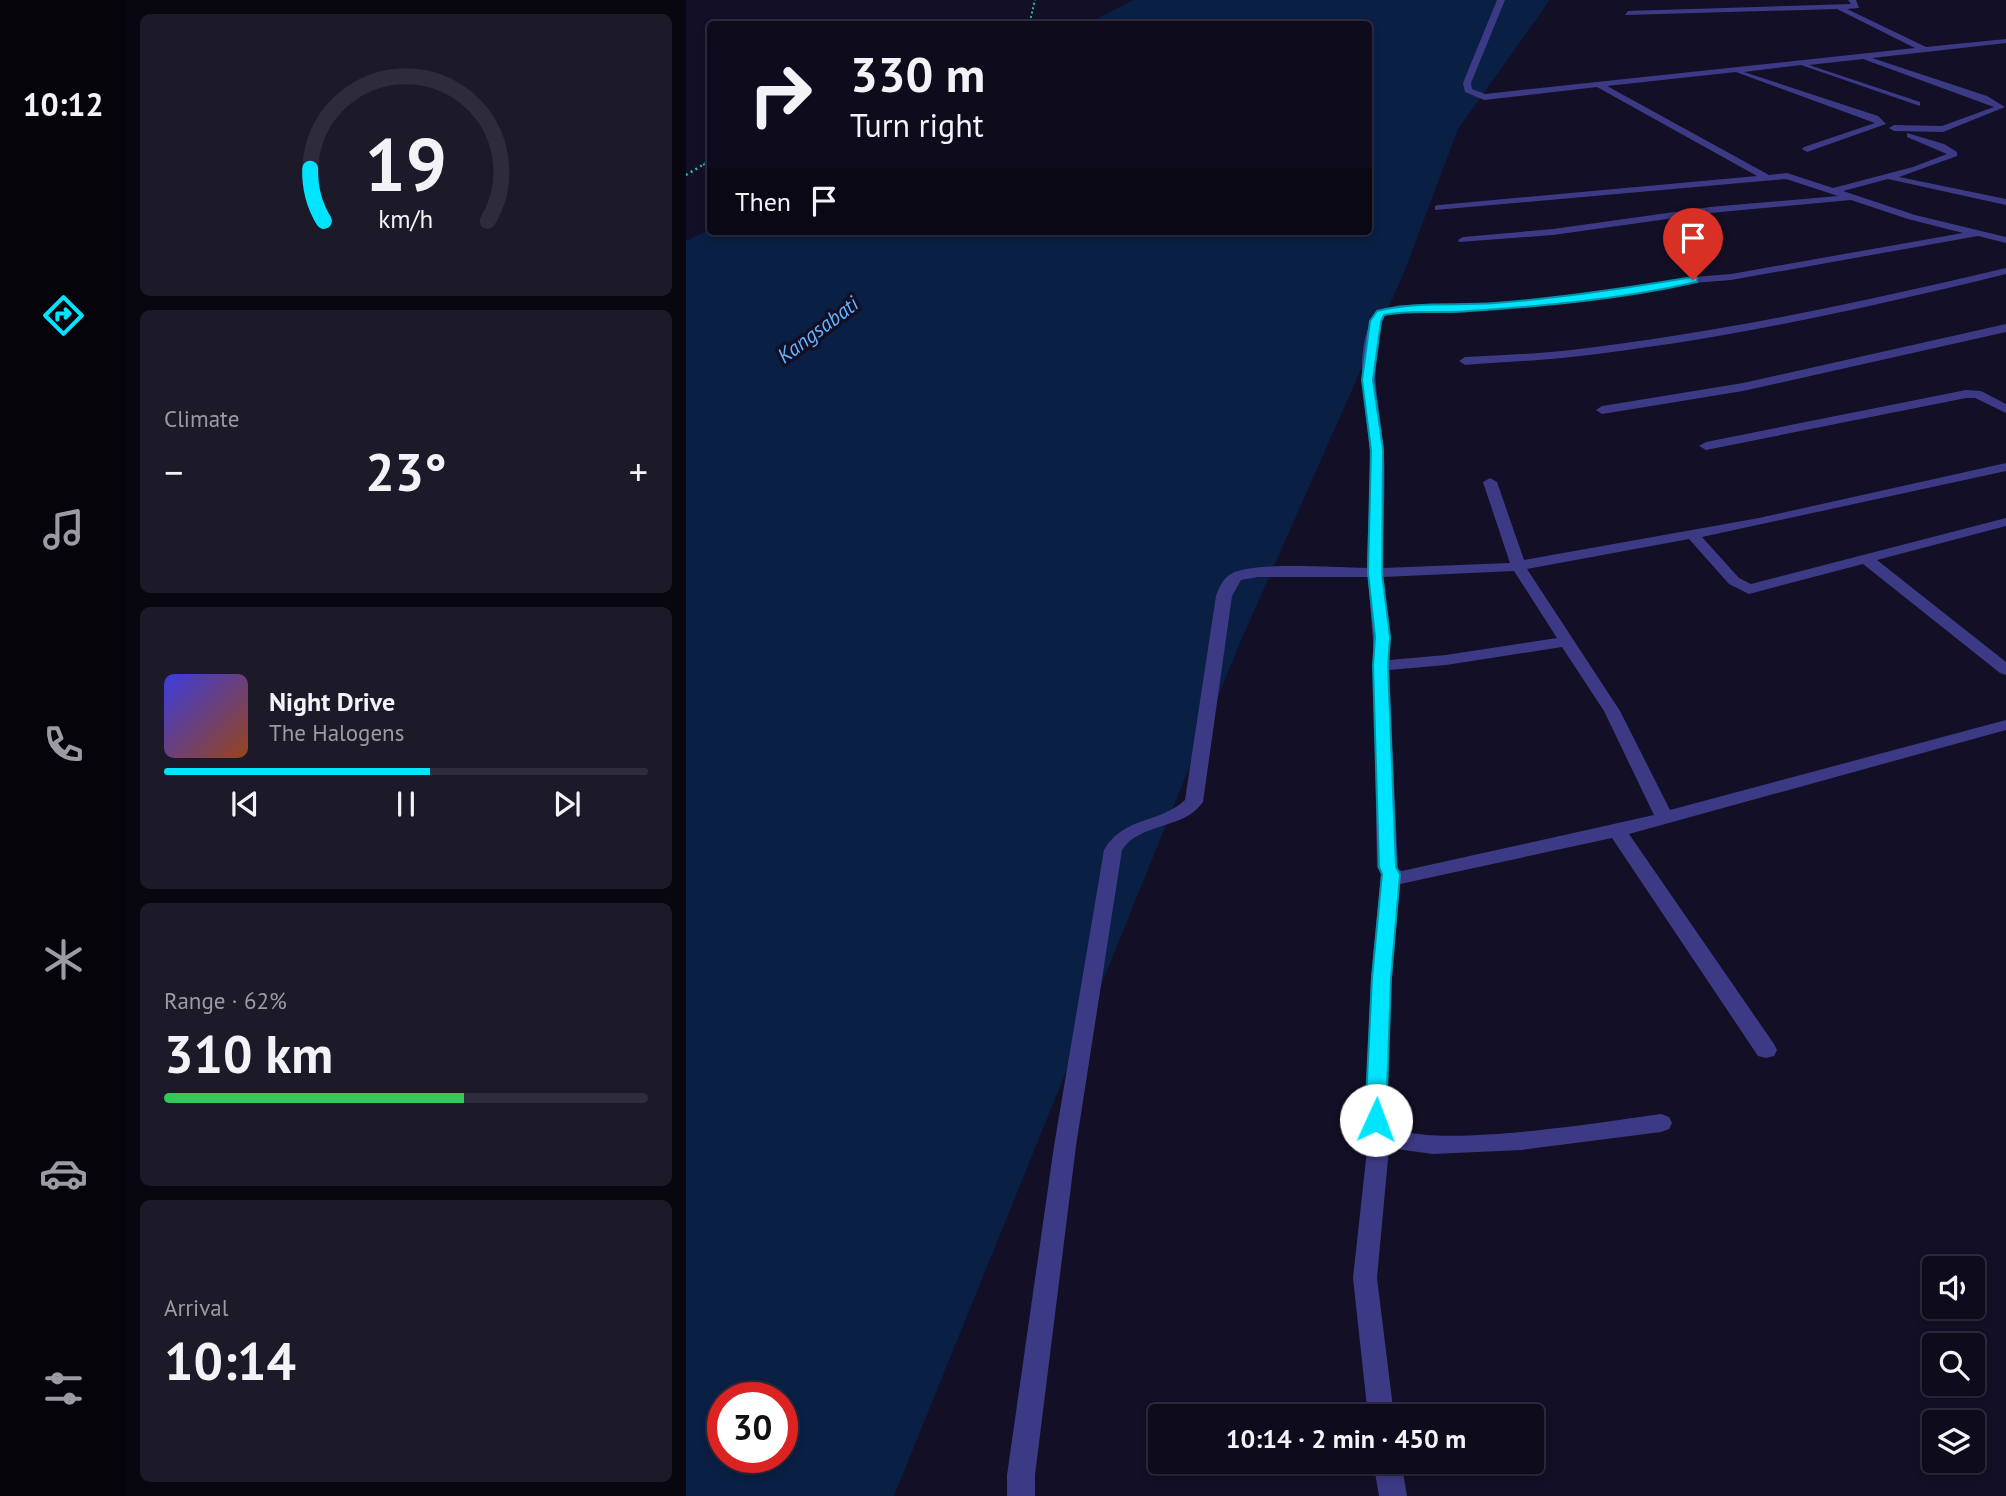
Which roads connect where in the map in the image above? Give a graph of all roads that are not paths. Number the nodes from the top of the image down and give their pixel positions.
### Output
1 (1501, 0) edge
2 (1771, 0) edge
3 (1852, 0) edge
4 (1629, 4) dead end
5 (1781, 7) junction
6 (1840, 8) junction
7 (1628, 13) dead end
8 (2006, 41) edge
9 (1923, 49) junction
10 (1861, 57) junction
11 (1799, 64) junction
12 (1734, 71) junction
13 (1600, 86) junction
14 (1917, 104) dead end
15 (1880, 121) junction
16 (1894, 128) junction
17 (1807, 149) dead end
18 (1889, 177) junction
19 (1768, 178) junction
20 (1833, 191) junction
21 (1851, 198) junction
22 (2006, 202) edge
23 (1439, 208) dead end
24 (2006, 230) edge
25 (1985, 235) junction
26 (1463, 240) dead end
27 (2006, 240) edge
28 (2006, 271) edge
29 (2006, 328) edge
30 (1465, 361) dead end
31 (2006, 409) edge
32 (1602, 410) dead end
33 (1706, 446) dead end
34 (2006, 467) edge
35 (1490, 482) dead end
36 (2006, 522) edge
37 (1693, 535) junction
38 (1868, 560) junction
39 (1518, 566) junction
40 (1375, 573) junction
41 (1567, 640) junction
42 (1381, 666) junction
43 (2006, 670) edge
44 (2006, 725) edge
45 (1665, 818) junction
46 (1617, 831) junction
47 (1391, 874) junction
48 (1766, 1050) dead end
49 (1661, 1123) dead end
50 (1380, 1132) junction
51 (1380, 1404) edge
52 (1389, 1474) edge
53 (1021, 1496) edge
54 (1393, 1496) edge

1 - 13 street
2 - 4 street
2 - 5 street
3 - 6 street
5 - 6 street
5 - 7 street
6 - 9 street
8 - 9 street
9 - 10 street
10 - 11 street
10 - 16 street
11 - 12 street
11 - 14 street
12 - 13 street
12 - 15 street
13 - 19 street
15 - 16 street
15 - 17 street
16 - 18 street
18 - 20 street
18 - 22 street
19 - 20 street
19 - 23 street
20 - 21 street
21 - 25 street
21 - 26 street
24 - 25 street
25 - 27 street
25 - 40 street
28 - 30 street
29 - 32 street
31 - 33 street
34 - 37 street
35 - 39 street
36 - 38 street
37 - 38 street
37 - 39 street
38 - 43 street
39 - 40 street
39 - 41 street
40 - 42 street
40 - 53 street
41 - 42 street
41 - 45 street
42 - 47 street
44 - 45 street
45 - 46 street
46 - 47 street
46 - 48 street
47 - 50 street
49 - 50 street
50 - 51 street
52 - 54 street

